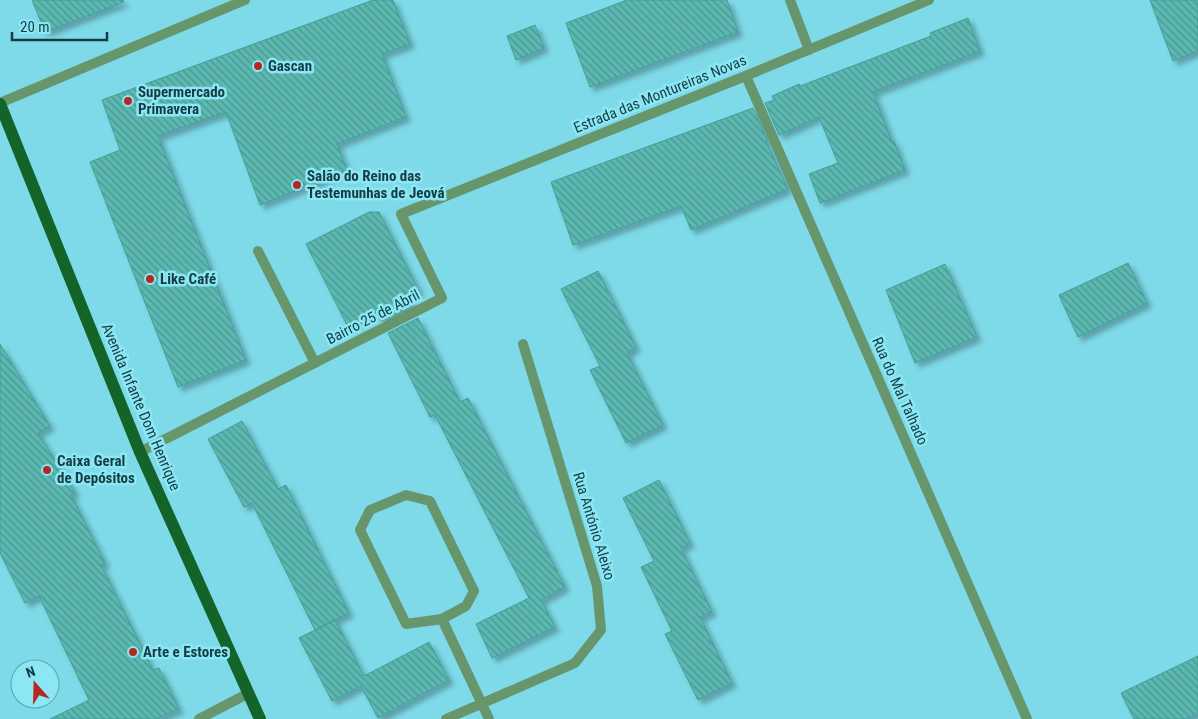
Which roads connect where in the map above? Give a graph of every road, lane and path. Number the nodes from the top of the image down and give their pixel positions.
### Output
1 (245, 0) edge
2 (790, 0) edge
3 (929, 0) edge
4 (809, 50) junction
5 (746, 76) junction
6 (0, 104) edge
7 (3, 120) edge
8 (401, 214) joint
9 (258, 251) dead end
10 (523, 344) dead end
11 (315, 363) junction
12 (140, 452) junction
13 (442, 619) junction
14 (249, 693) junction
15 (481, 704) junction
16 (199, 719) edge
17 (260, 719) edge
18 (446, 719) edge
19 (489, 719) edge
20 (1027, 719) edge

1 - 6 street
2 - 4 street
3 - 4 street, Estrada das Montureiras Novas
4 - 5 street, Estrada das Montureiras Novas
5 - 8 street, Estrada das Montureiras Novas
5 - 20 street, Rua do Mal Talhado
6 - 7 main road, Avenida Infante Dom Henrique
7 - 12 main road, Avenida Infante Dom Henrique
8 - 11 street, Bairro 25 de Abril
9 - 11 street, Bairro 25 de Abril
10 - 15 street, Rua António Aleixo
11 - 12 street, Bairro 25 de Abril
12 - 14 main road, Avenida Infante Dom Henrique
13 - 13 street
13 - 15 street
14 - 16 street
14 - 17 main road, Avenida Infante Dom Henrique
15 - 18 street, Rua António Aleixo
15 - 19 street

